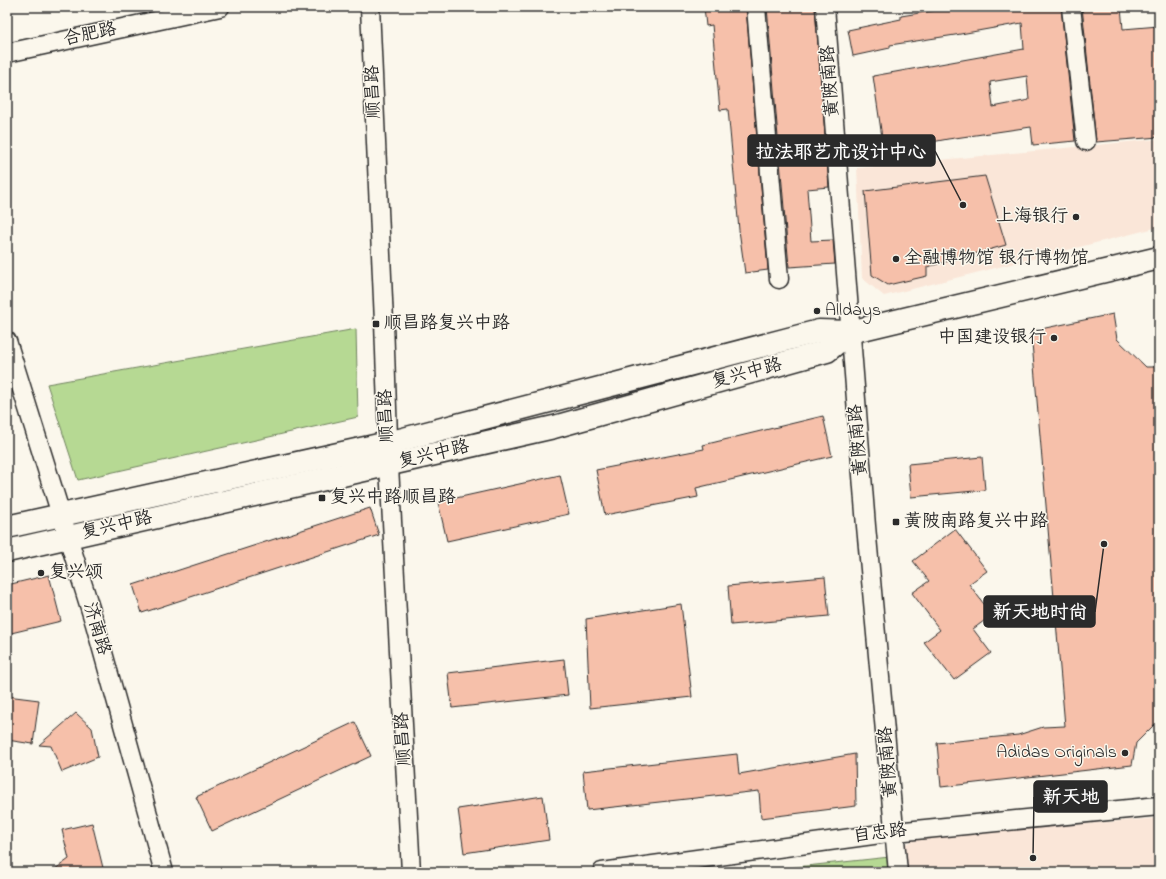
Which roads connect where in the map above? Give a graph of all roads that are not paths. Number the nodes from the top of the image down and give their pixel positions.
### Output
1 (220, 7) edge
2 (370, 7) edge
3 (756, 7) edge
4 (825, 7) edge
5 (1071, 7) edge
6 (7, 53) edge
7 (1086, 141) dead end
8 (1159, 258) edge
9 (779, 279) dead end
10 (850, 332) junction
11 (7, 341) edge
12 (388, 443) junction
13 (389, 466) junction
14 (61, 514) junction
15 (7, 527) edge
16 (67, 537) junction
17 (7, 551) edge
18 (1159, 806) edge
19 (895, 832) junction
20 (164, 872) edge
21 (411, 872) edge
22 (602, 872) edge
23 (898, 872) edge

1 - 6 street, 合肥路
2 - 12 street, 顺昌路
3 - 9 street
4 - 10 street, 黄陂南路
5 - 7 street
8 - 10 main road, 复兴中路
10 - 12 main road, 复兴中路
10 - 13 main road, 复兴中路
10 - 19 street, 黄陂南路
11 - 14 street, 济南路
12 - 13 street, 顺昌路
12 - 14 main road, 复兴中路
13 - 16 main road, 复兴中路
13 - 21 street, 顺昌路
14 - 15 main road, 复兴中路
14 - 16 street, 济南路
16 - 17 main road, 复兴中路
16 - 20 street, 济南路
18 - 19 street, 自忠路
19 - 22 street, 自忠路
19 - 23 street, 黄陂南路

